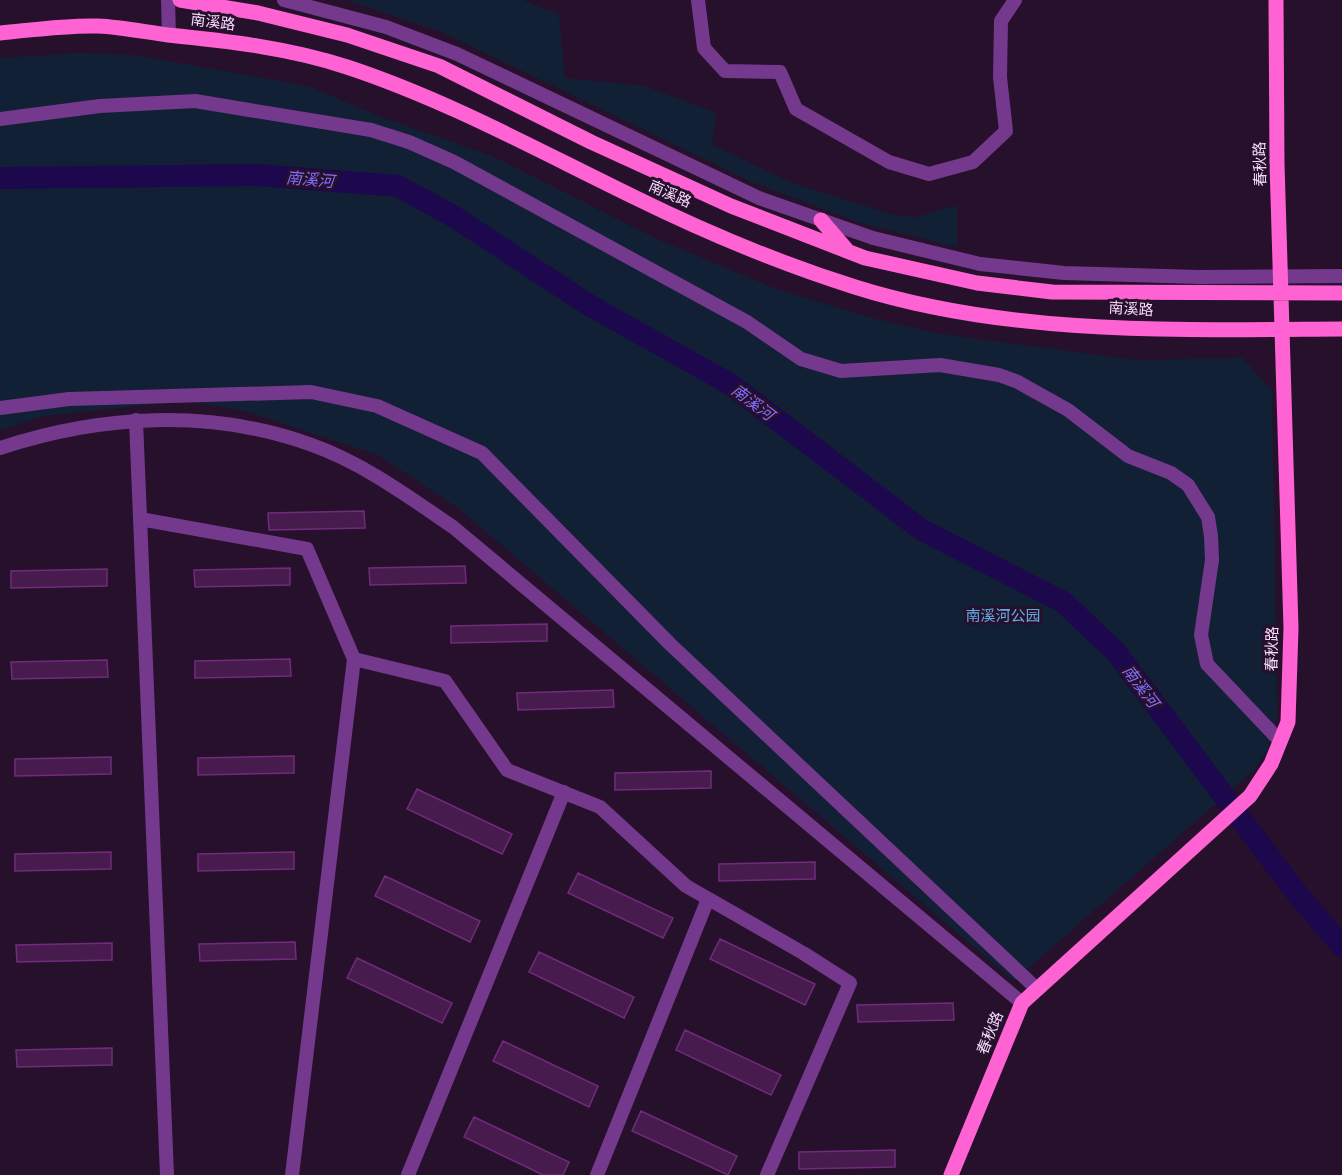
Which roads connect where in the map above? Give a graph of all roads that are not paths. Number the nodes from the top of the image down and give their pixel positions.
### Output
1 (168, 0) edge
2 (180, 0) edge
3 (284, 0) edge
4 (698, 0) edge
5 (1015, 0) edge
6 (1276, 0) edge
7 (0, 33) edge
8 (169, 35) junction
9 (0, 119) edge
10 (821, 220) junction
11 (848, 251) junction
12 (1282, 276) junction
13 (1342, 276) edge
14 (1282, 293) junction
15 (1342, 293) edge
16 (1284, 329) junction
17 (1342, 329) edge
18 (0, 408) edge
19 (136, 420) junction
20 (0, 448) edge
21 (140, 519) junction
22 (354, 659) junction
23 (1280, 741) junction
24 (564, 792) junction
25 (708, 899) junction
26 (1037, 989) junction
27 (1022, 1003) junction
28 (167, 1175) edge
29 (292, 1175) edge
30 (408, 1175) edge
31 (597, 1175) edge
32 (767, 1175) edge
33 (951, 1175) edge

1 - 8 street
2 - 11 main road, 南溪路
3 - 10 street
4 - 5 street
6 - 12 main road, 春秋路
7 - 8 main road, 南溪路
8 - 16 main road, 南溪路
9 - 23 street
10 - 11 main road
10 - 12 street
11 - 14 main road, 南溪路
12 - 13 street
12 - 14 main road, 春秋路
14 - 15 main road, 南溪路
14 - 16 main road, 春秋路
16 - 17 main road, 南溪路
16 - 23 main road, 春秋路
18 - 26 street
19 - 20 street
19 - 21 street
19 - 27 street
21 - 22 street
21 - 28 street
22 - 24 street
22 - 29 street
23 - 26 main road, 春秋路
24 - 25 street
24 - 30 street
25 - 31 street
25 - 32 street
26 - 27 main road, 春秋路
27 - 33 main road, 春秋路

